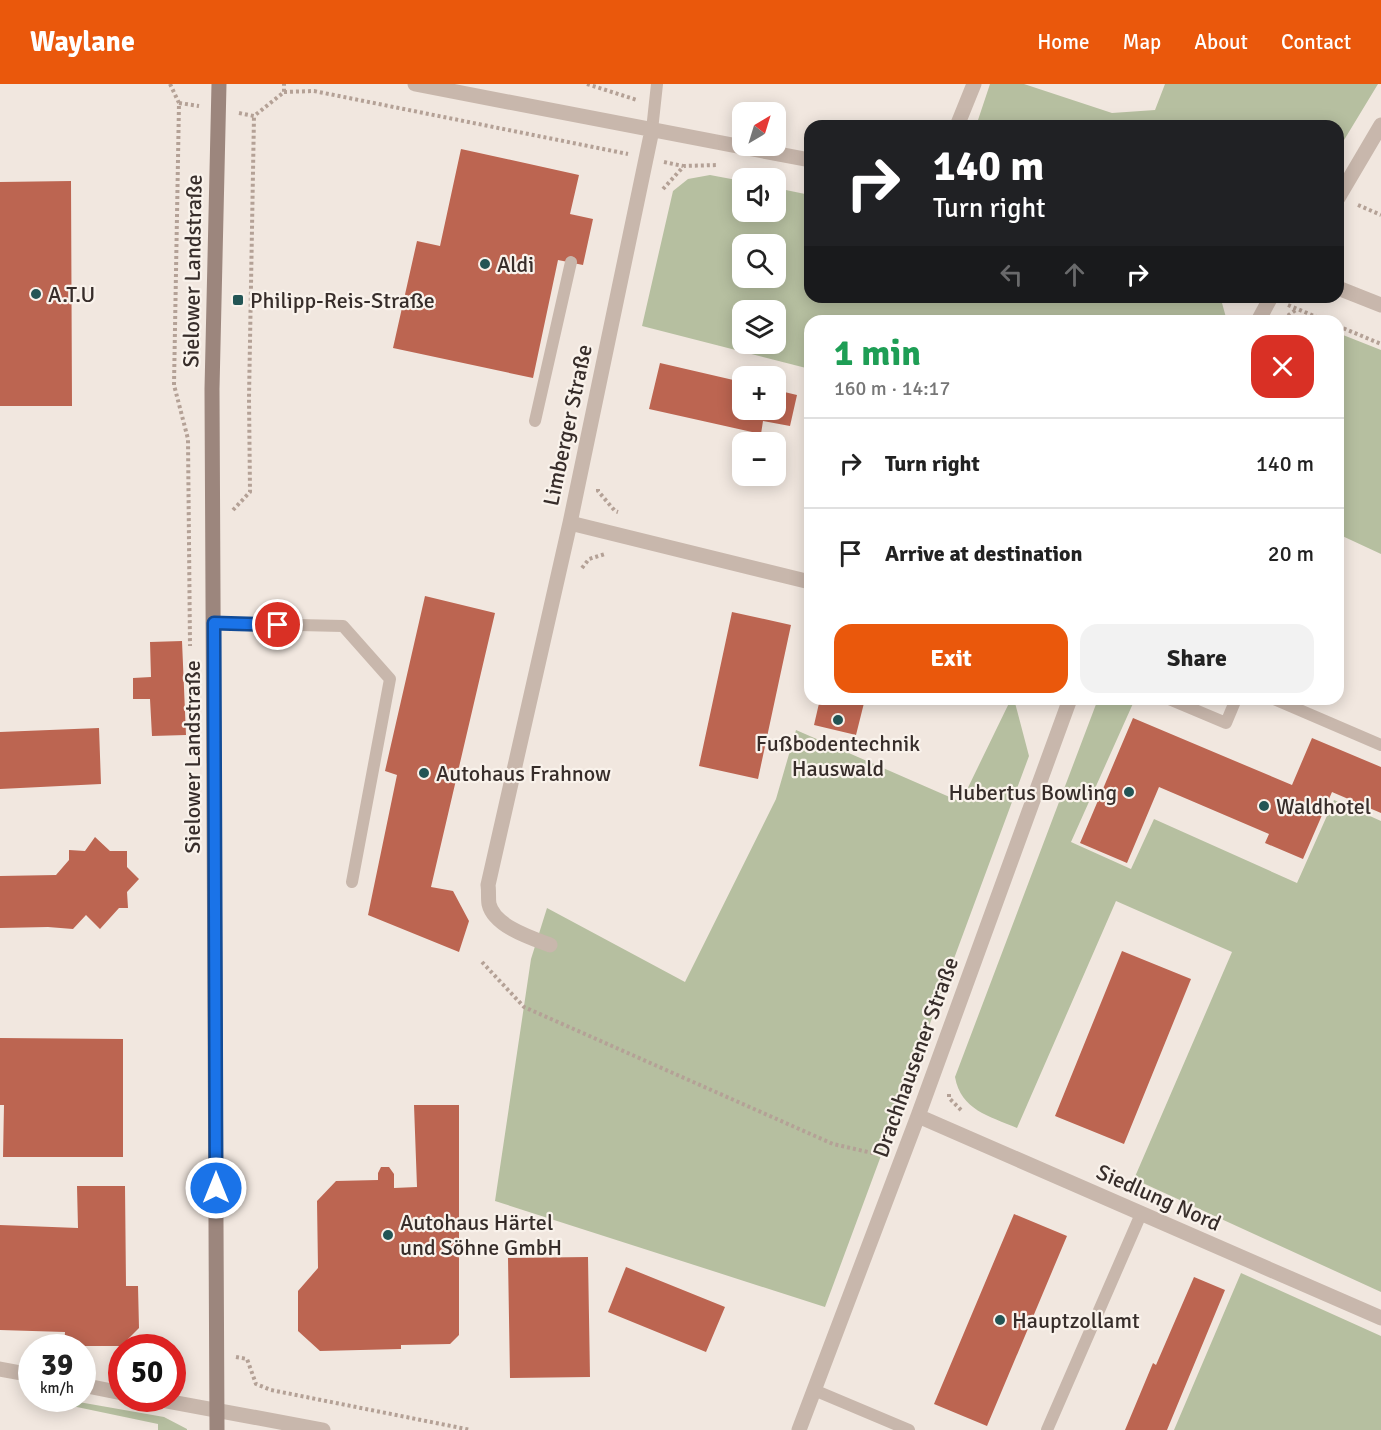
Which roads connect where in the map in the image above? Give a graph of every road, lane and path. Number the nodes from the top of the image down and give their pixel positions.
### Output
1 (170, 84) edge
2 (219, 84) edge
3 (284, 84) edge
4 (415, 84) edge
5 (657, 84) edge
6 (974, 84) edge
7 (284, 92) junction
8 (959, 120) edge
9 (1381, 125) edge
10 (652, 130) junction
11 (646, 158) junction
12 (804, 159) edge
13 (719, 165) dead end
14 (684, 166) junction
15 (1344, 188) edge
16 (661, 199) dead end
17 (571, 262) dead end
18 (1344, 290) edge
19 (1283, 303) edge
20 (1381, 305) edge
21 (1297, 309) junction
22 (1289, 315) edge
23 (1312, 315) edge
24 (1344, 329) edge
25 (1381, 344) edge
26 (535, 421) dead end
27 (189, 478) dead end
28 (598, 479) dead end
29 (627, 514) dead end
30 (570, 523) junction
31 (213, 531) junction
32 (613, 551) dead end
33 (575, 577) dead end
34 (804, 581) edge
35 (214, 623) junction
36 (1068, 705) edge
37 (1183, 705) edge
38 (1234, 705) edge
39 (1289, 705) edge
40 (1381, 745) edge
41 (352, 882) dead end
42 (550, 945) dead end
43 (482, 962) dead end
44 (949, 1089) dead end
45 (965, 1113) dead end
46 (918, 1116) junction
47 (902, 1160) junction
48 (1142, 1214) junction
49 (1381, 1318) edge
50 (216, 1353) junction
51 (0, 1369) edge
52 (18, 1372) edge
53 (814, 1390) junction
54 (186, 1405) edge
55 (216, 1411) junction
56 (217, 1430) edge
57 (323, 1430) edge
58 (471, 1430) edge
59 (799, 1430) edge
60 (909, 1430) edge
61 (1047, 1430) edge

1 - 27 path
2 - 31 main road, Sielower Landstraße
3 - 7 path
4 - 10 street
5 - 10 lane
6 - 8 street
7 - 11 path
7 - 31 path
9 - 15 street
10 - 11 street, Limberger Straße
10 - 12 street
11 - 14 path
11 - 30 street, Limberger Straße
13 - 14 path
14 - 16 path
17 - 26 lane
18 - 20 street
19 - 21 path
21 - 22 path
21 - 23 path
24 - 25 path
28 - 29 path
30 - 34 street, Limberger Straße
30 - 42 street
31 - 35 main road, Sielower Landstraße
32 - 33 path
35 - 41 lane
35 - 50 main road, Sielower Landstraße
36 - 46 street, Drachhausener Straße
37 - 38 lane
39 - 40 lane
43 - 47 path
44 - 45 path
46 - 47 street, Drachhausener Straße
46 - 48 street, Siedlung Nord
47 - 53 street, Drachhausener Straße
48 - 49 street, Siedlung Nord
48 - 61 lane
50 - 55 main road, Sielower Landstraße
50 - 58 path
51 - 52 street
53 - 59 street, Drachhausener Straße
53 - 60 lane
54 - 55 street
55 - 56 main road, Sielower Landstraße
55 - 57 street

